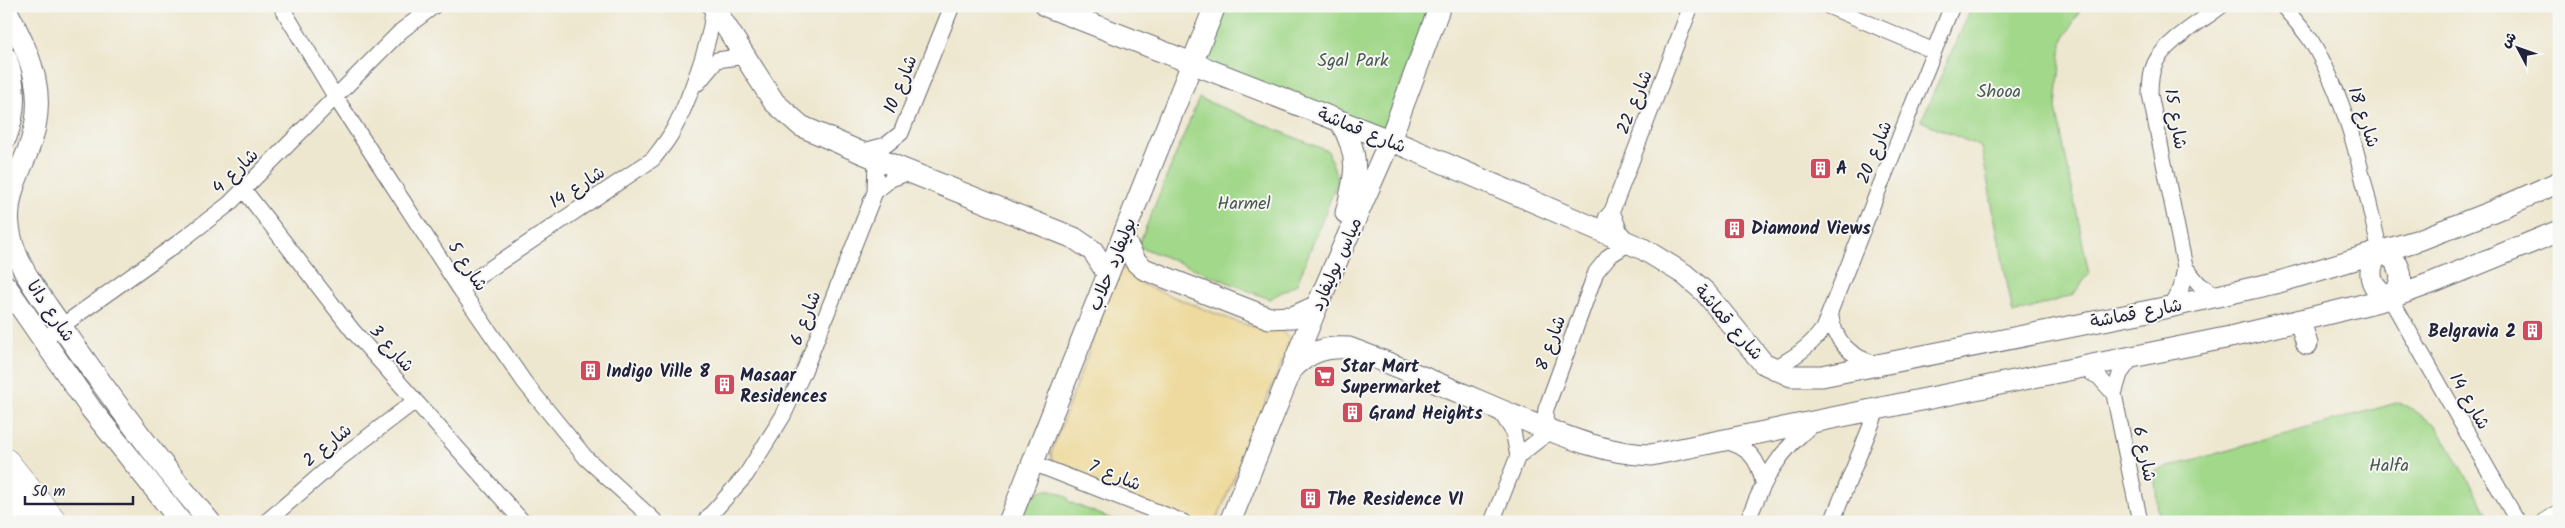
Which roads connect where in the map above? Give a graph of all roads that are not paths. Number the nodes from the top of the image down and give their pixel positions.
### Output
1 (281, 6) edge
2 (434, 6) edge
3 (712, 6) edge
4 (952, 6) edge
5 (1046, 6) edge
6 (1215, 6) edge
7 (1440, 6) edge
8 (1691, 6) edge
9 (1828, 6) edge
10 (1952, 6) edge
11 (2221, 6) edge
12 (2284, 6) edge
13 (6, 9) edge
14 (1934, 51) junction
15 (745, 56) junction
16 (6, 58) edge
17 (1192, 64) junction
18 (689, 93) junction
19 (336, 98) junction
20 (1340, 121) junction
21 (6, 137) edge
22 (1390, 140) junction
23 (868, 156) junction
24 (910, 172) junction
25 (2559, 182) edge
26 (244, 190) junction
27 (875, 192) junction
28 (1612, 211) junction
29 (1596, 227) junction
30 (2559, 230) edge
31 (1123, 238) junction
32 (1629, 243) junction
33 (1343, 246) junction
34 (2380, 252) junction
35 (2185, 267) junction
36 (1108, 275) junction
37 (6, 286) edge
38 (460, 289) junction
39 (2217, 296) junction
40 (2390, 298) junction
41 (1317, 306) junction
42 (2169, 307) junction
43 (1830, 312) junction
44 (2300, 321) junction
45 (61, 326) junction
46 (42, 340) junction
47 (2307, 344) dead end
48 (2132, 356) junction
49 (1877, 364) junction
50 (2080, 367) junction
51 (1292, 369) junction
52 (1773, 369) junction
53 (2114, 394) junction
54 (415, 402) junction
55 (1878, 408) junction
56 (1499, 409) junction
57 (1818, 420) junction
58 (1550, 431) junction
59 (1725, 441) junction
60 (1518, 456) junction
61 (6, 463) edge
62 (1033, 463) junction
63 (1763, 482) junction
64 (6, 501) edge
65 (2559, 512) edge
66 (21, 522) edge
67 (53, 522) edge
68 (181, 522) edge
69 (210, 522) edge
70 (266, 522) edge
71 (523, 522) edge
72 (656, 522) edge
73 (704, 522) edge
74 (1009, 522) edge
75 (1183, 522) edge
76 (1230, 522) edge
77 (1492, 522) edge
78 (1748, 522) edge
79 (1832, 522) edge
80 (2140, 522) edge
81 (2518, 522) edge
82 (2543, 522) edge

1 - 19 street, شارع 5
2 - 19 street, شارع 4
3 - 15 street
3 - 18 street, شارع 14
4 - 23 street, شارع 10
5 - 17 street, شارع قماشة
6 - 17 street, بوليفارد حلاب
7 - 22 street, مياس بوليفارد
8 - 28 street, شارع 22
9 - 14 street
10 - 14 street, شارع 20
11 - 35 street, شارع 15
12 - 34 street, شارع 18
13 - 45 street, شارع دانا
14 - 43 street, شارع 20
15 - 18 street, شارع 14
15 - 23 street
16 - 21 street
17 - 20 street, شارع قماشة
17 - 31 street, بوليفارد حلاب
18 - 38 street, شارع 14
19 - 26 street, شارع 4
19 - 38 street, شارع 5
20 - 22 street, شارع قماشة
20 - 33 street
22 - 29 street, شارع قماشة
22 - 33 street, مياس بوليفارد
23 - 24 street
23 - 27 street, شارع 6
24 - 27 street
24 - 36 street
25 - 34 street, شارع قماشة
26 - 45 street, شارع 4
26 - 54 street, شارع 3
27 - 73 street, شارع 6
28 - 29 street, شارع 22
28 - 32 street
29 - 32 street, شارع قماشة
30 - 40 street
31 - 36 street, بوليفارد حلاب
31 - 41 street
32 - 52 street, شارع قماشة
32 - 58 street, شارع 8
33 - 41 street, مياس بوليفارد
34 - 39 street, شارع قماشة
34 - 40 street
35 - 39 street
35 - 42 street, شارع 15
36 - 62 street, بوليفارد حلاب
37 - 46 street, شارع دانا
38 - 72 street, شارع 5
39 - 42 street, شارع قماشة
40 - 44 street
40 - 81 street, شارع 14
41 - 51 street, مياس بوليفارد
42 - 49 street, شارع قماشة
43 - 49 street
43 - 52 street, شارع 20
44 - 47 street
44 - 48 street
45 - 46 street, شارع 4
45 - 69 street, شارع دانا
46 - 68 street, شارع دانا
48 - 50 street
48 - 53 street
49 - 52 street, شارع قماشة
50 - 53 street
50 - 55 street
51 - 56 street
51 - 76 street, مياس بوليفارد
53 - 80 street, شارع 6
54 - 70 street, شارع 2
54 - 71 street, شارع 3
55 - 57 street
55 - 79 street
56 - 58 street
56 - 60 street
57 - 59 street
57 - 63 street
58 - 59 street
58 - 60 street
59 - 63 street
60 - 77 street
61 - 67 highway
62 - 74 street, بوليفارد حلاب
62 - 75 street, شارع 7
63 - 78 street
64 - 66 highway
65 - 82 street

